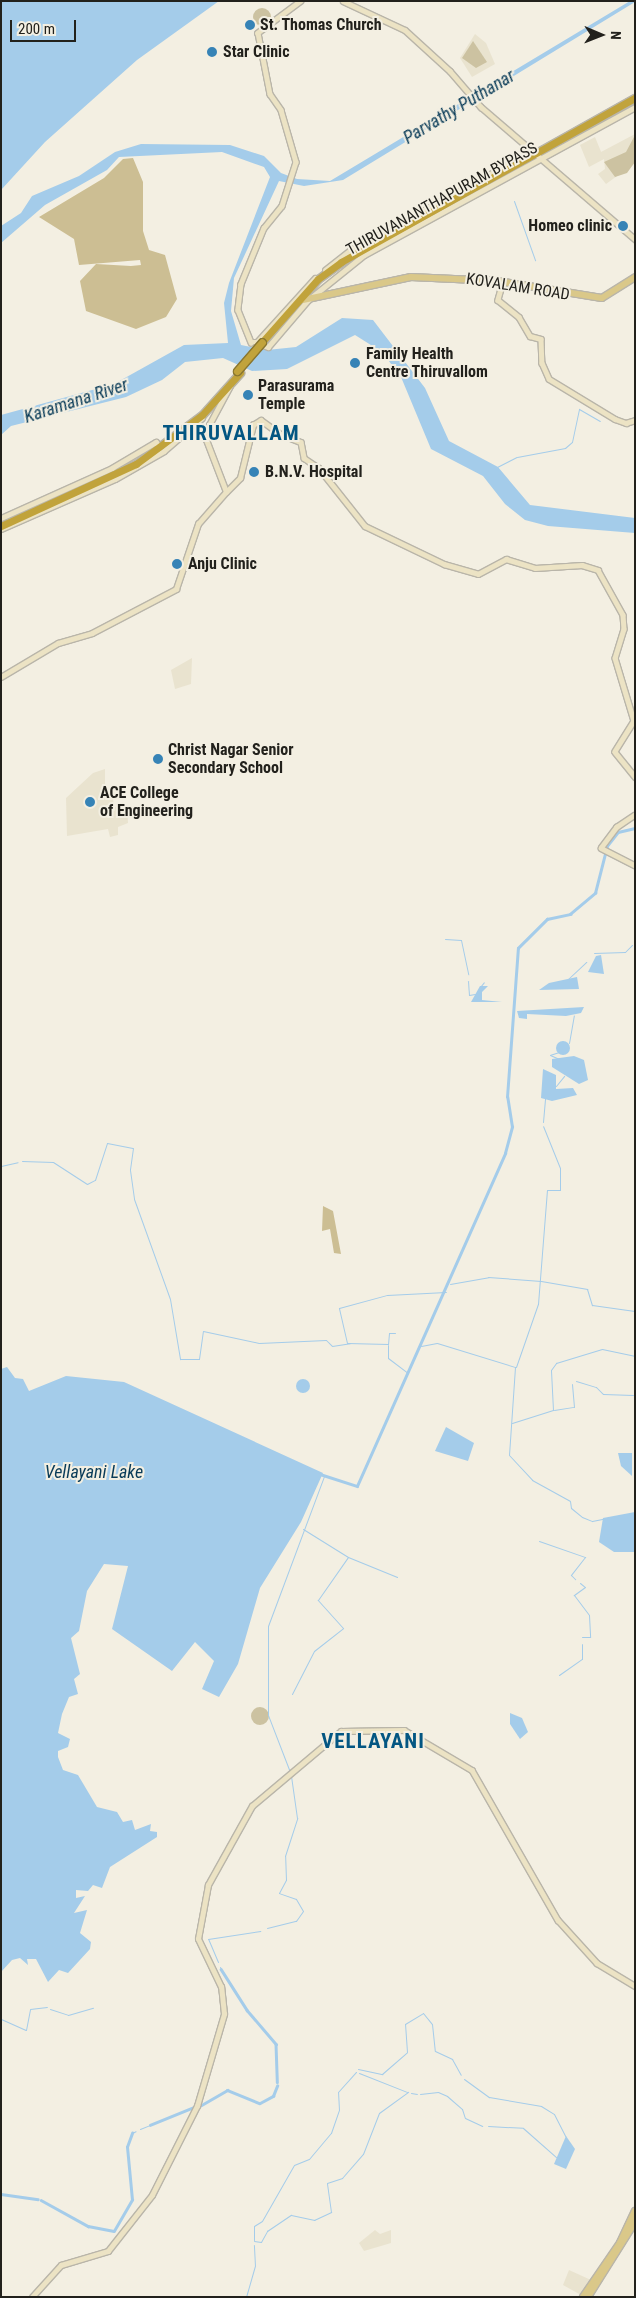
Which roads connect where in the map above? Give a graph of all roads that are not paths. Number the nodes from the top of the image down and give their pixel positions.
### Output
1 (301, 1) edge
2 (343, 1) edge
3 (635, 96) edge
4 (635, 103) edge
5 (635, 107) edge
6 (538, 155) junction
7 (635, 239) edge
8 (635, 277) edge
9 (503, 282) junction
10 (305, 300) junction
11 (261, 343) junction
12 (238, 372) junction
13 (231, 383) junction
14 (219, 406) junction
15 (635, 420) edge
16 (160, 446) junction
17 (226, 492) junction
18 (1, 519) edge
19 (1, 526) edge
20 (1, 529) edge
21 (1, 677) edge
22 (635, 777) edge
23 (635, 816) edge
24 (635, 865) edge
25 (635, 1986) edge
26 (635, 2211) edge
27 (635, 2222) edge
28 (32, 2297) edge
29 (583, 2297) edge
30 (588, 2297) edge

1 - 11 street
2 - 6 street
3 - 6 highway, THIRUVANANTHAPURAM BYPASS
4 - 6 highway, THIRUVANANTHAPURAM BYPASS
5 - 6 street, THIRUVANANTHAPURAM BYPASS
6 - 7 street
6 - 10 highway, THIRUVANANTHAPURAM BYPASS
6 - 11 highway, THIRUVANANTHAPURAM BYPASS
8 - 9 main road, KOVALAM ROAD
9 - 10 main road, KOVALAM ROAD
9 - 15 street
10 - 11 highway, THIRUVANANTHAPURAM BYPASS
10 - 11 street, THIRUVANANTHAPURAM BYPASS
11 - 12 highway, bridge
12 - 13 highway
12 - 16 highway
13 - 14 street
13 - 16 highway
14 - 16 street
14 - 17 street
16 - 18 highway
16 - 19 highway
16 - 20 street
17 - 21 street
17 - 22 street
23 - 24 street
25 - 28 street
26 - 29 main road
27 - 30 main road

